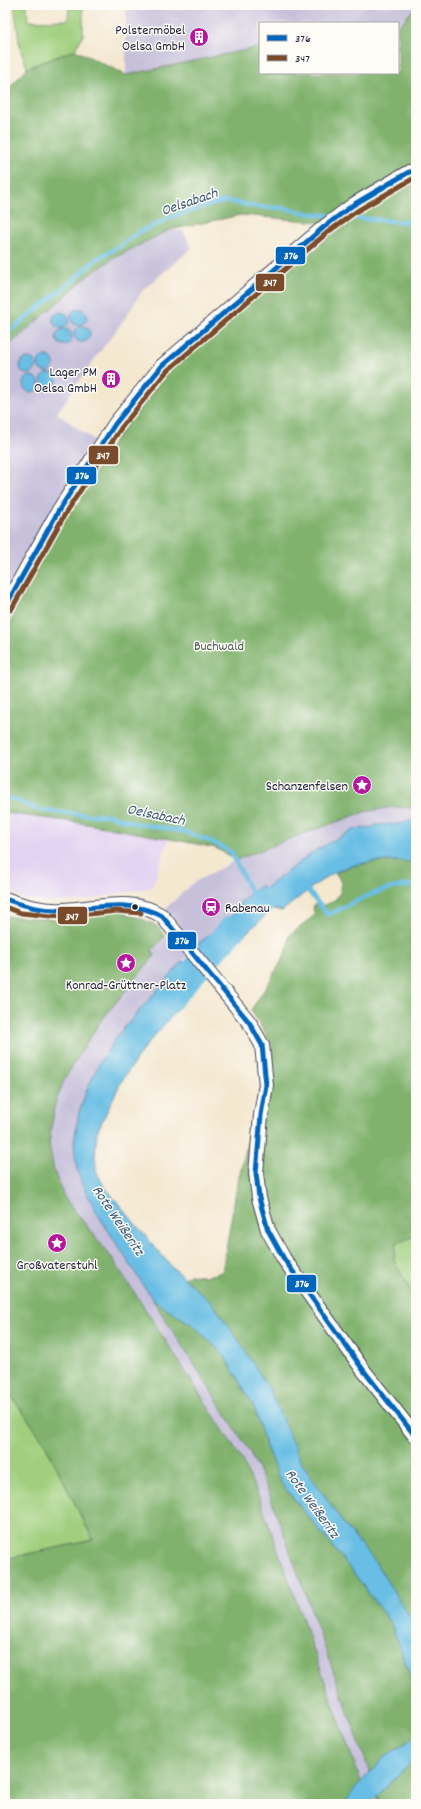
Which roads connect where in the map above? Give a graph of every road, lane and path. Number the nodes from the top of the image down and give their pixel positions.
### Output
1 (416, 170) edge
2 (5, 607) edge
3 (5, 899) edge
4 (416, 1437) edge

1 - 2 street
3 - 4 street

